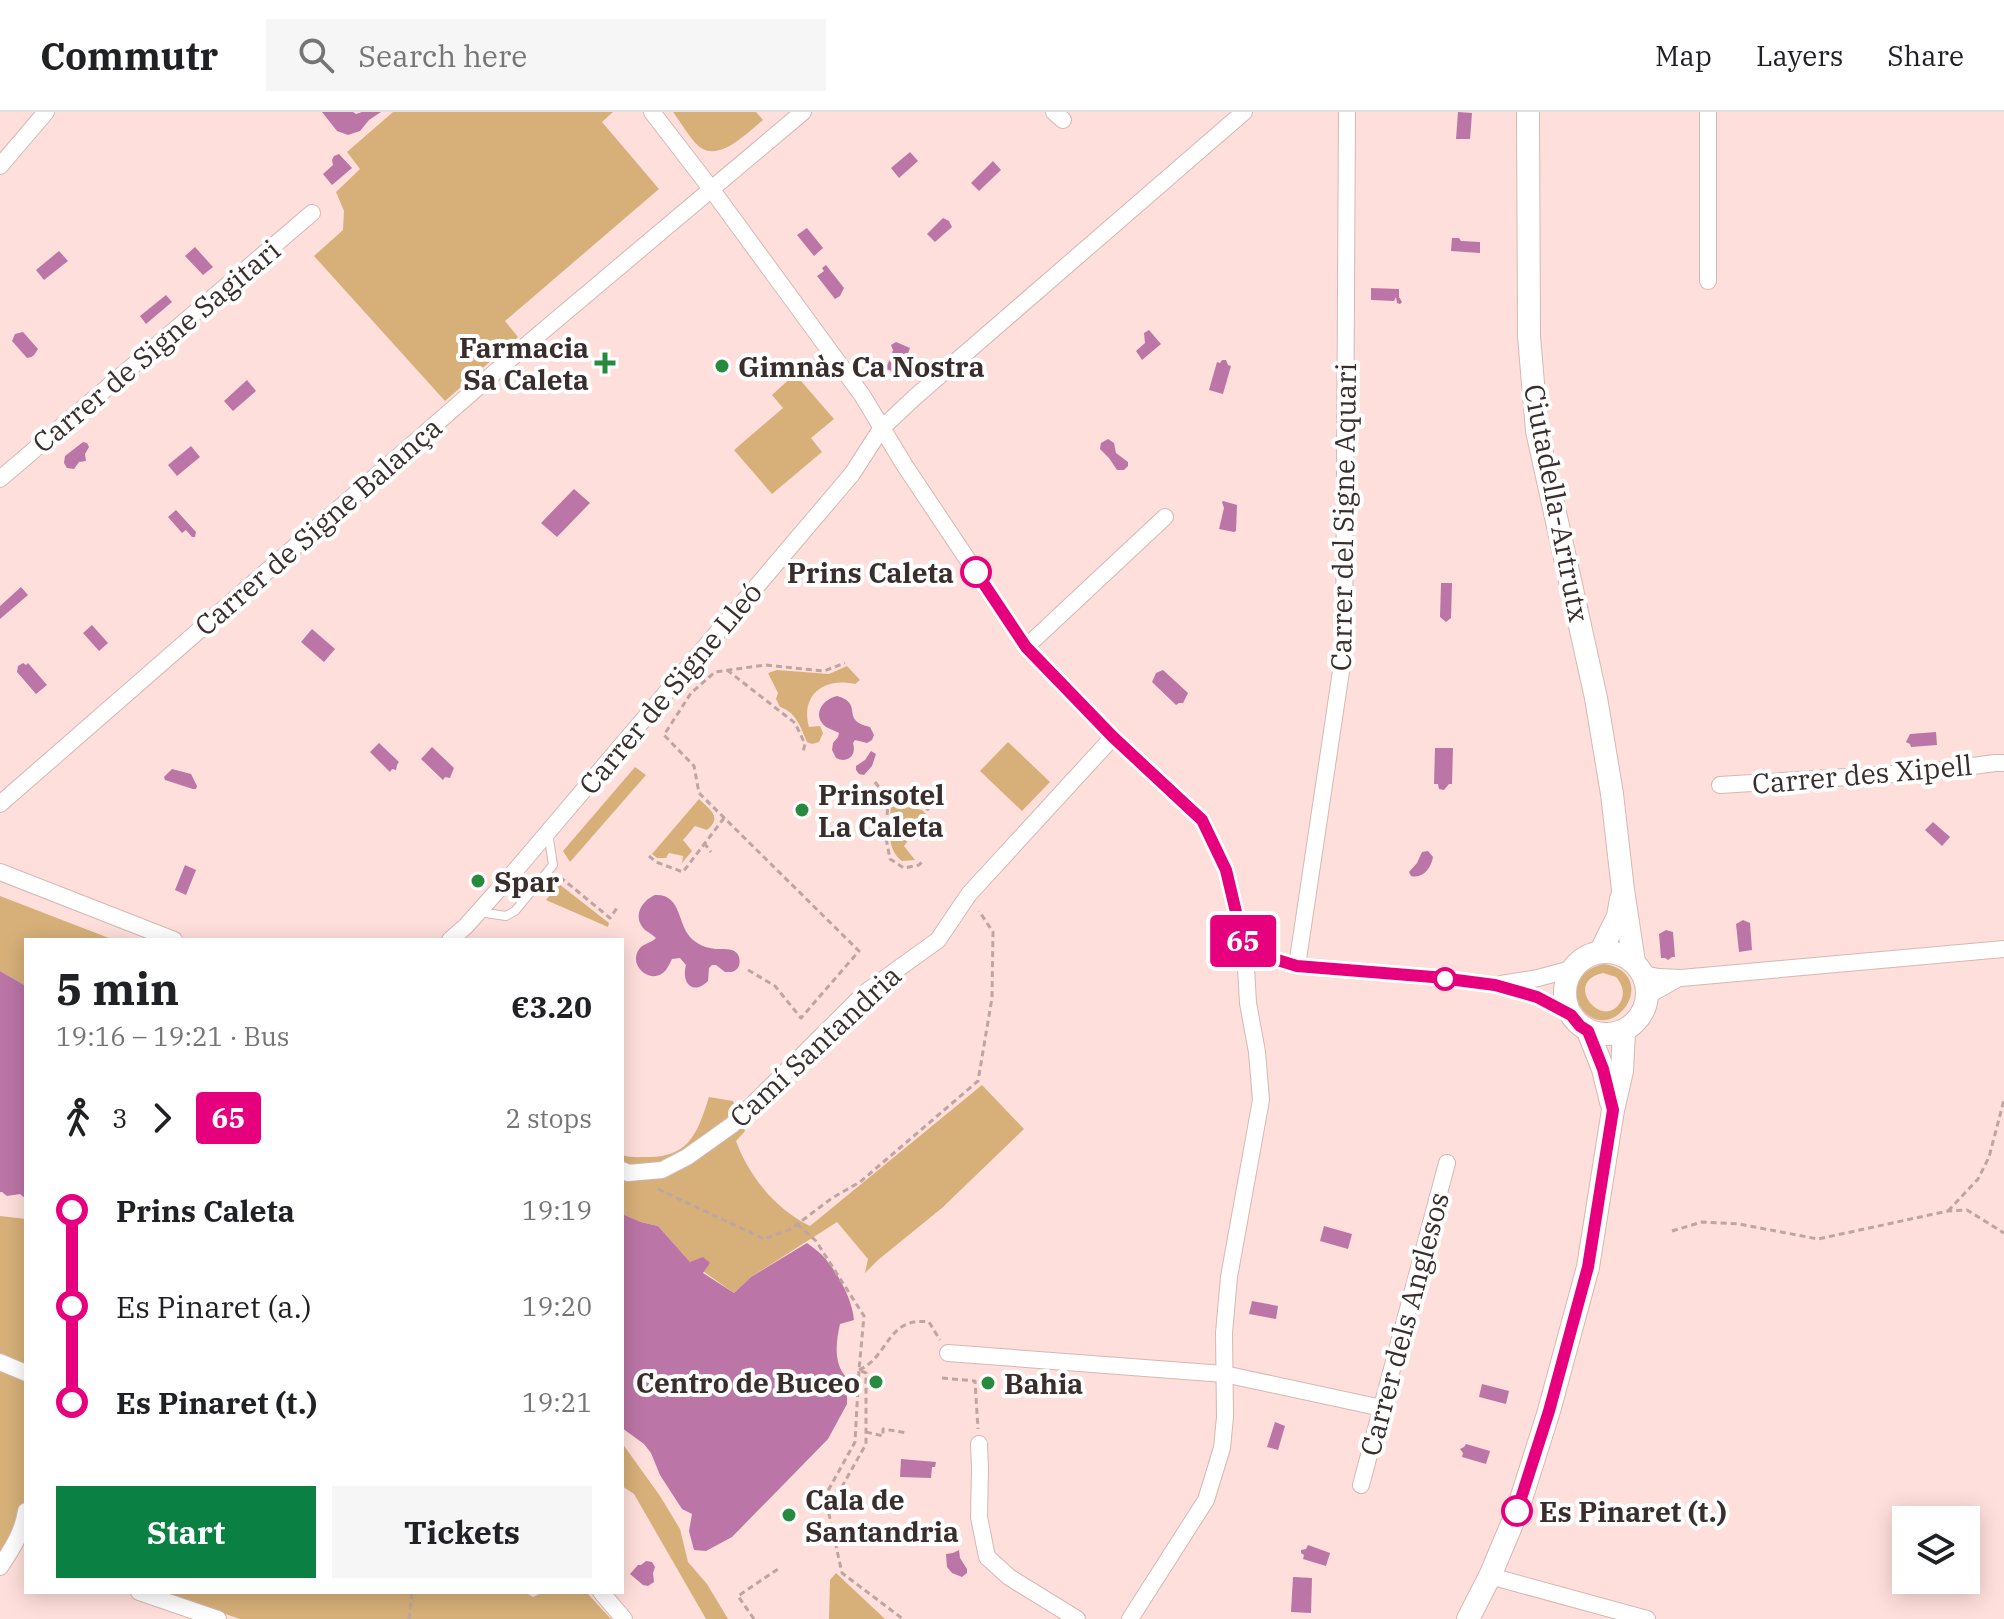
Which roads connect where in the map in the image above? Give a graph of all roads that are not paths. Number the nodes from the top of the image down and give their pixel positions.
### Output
1 (46, 112) edge
2 (652, 112) edge
3 (803, 112) edge
4 (1244, 112) edge
5 (1347, 112) edge
6 (1528, 112) edge
7 (1708, 112) edge
8 (0, 166) edge
9 (712, 190) junction
10 (312, 213) dead end
11 (1708, 281) dead end
12 (881, 429) junction
13 (0, 479) edge
14 (1165, 517) dead end
15 (1026, 647) junction
16 (1113, 737) junction
17 (2004, 763) edge
18 (1720, 785) dead end
19 (0, 804) edge
20 (548, 831) junction
21 (0, 872) edge
22 (1623, 890) junction
23 (478, 912) junction
24 (169, 938) edge
25 (452, 938) edge
26 (2004, 949) edge
27 (1245, 950) junction
28 (1601, 951) junction
29 (1297, 966) junction
30 (1571, 969) junction
31 (1642, 977) junction
32 (1495, 985) junction
33 (1571, 1015) junction
34 (1588, 1031) junction
35 (1624, 1031) junction
36 (1613, 1110) junction
37 (1447, 1163) dead end
38 (624, 1171) edge
39 (948, 1353) road end
40 (0, 1362) edge
41 (24, 1372) edge
42 (1224, 1374) junction
43 (1382, 1408) junction
44 (979, 1444) road end
45 (1361, 1485) dead end
46 (24, 1525) edge
47 (19, 1551) edge
48 (0, 1567) edge
49 (1490, 1576) junction
50 (145, 1594) edge
51 (603, 1594) edge
52 (218, 1619) edge
53 (624, 1619) edge
54 (1077, 1619) edge
55 (1130, 1619) edge
56 (1468, 1619) edge
57 (1647, 1619) edge

1 - 8 street
2 - 9 street
3 - 9 street, Carrer de Signe Balança
4 - 12 street, Carrer de Signe Lleó
5 - 29 street, Carrer del Signe Aquari
6 - 22 main road, Ciutadella-Artrutx
7 - 11 street
9 - 12 street
9 - 19 street, Carrer de Signe Balança
10 - 13 street, Carrer de Signe Sagitari
12 - 15 street
12 - 20 street, Carrer de Signe Lleó
14 - 15 street
15 - 16 street
16 - 27 street
16 - 38 street, Camí Santandria
17 - 18 street, Carrer des Xipell
20 - 23 street, Carrer de Signe Lleó
20 - 23 lane
21 - 24 street
22 - 28 main road
22 - 31 main road, Ciutadella-Artrutx
23 - 25 street, Carrer de Signe Lleó
26 - 31 street
27 - 29 street
27 - 42 street
28 - 30 main road
28 - 31 main road
29 - 32 street
30 - 32 street
30 - 33 main road
31 - 35 main road
32 - 33 street
33 - 34 main road
34 - 35 main road
34 - 36 main road
35 - 36 main road
36 - 49 main road
37 - 43 street, Carrer dels Anglesos
39 - 42 street
40 - 41 street
42 - 43 street
42 - 55 street
43 - 45 street, Carrer dels Anglesos
44 - 54 street
46 - 47 street
47 - 48 street
49 - 56 main road
49 - 57 street
50 - 52 street
51 - 53 street

